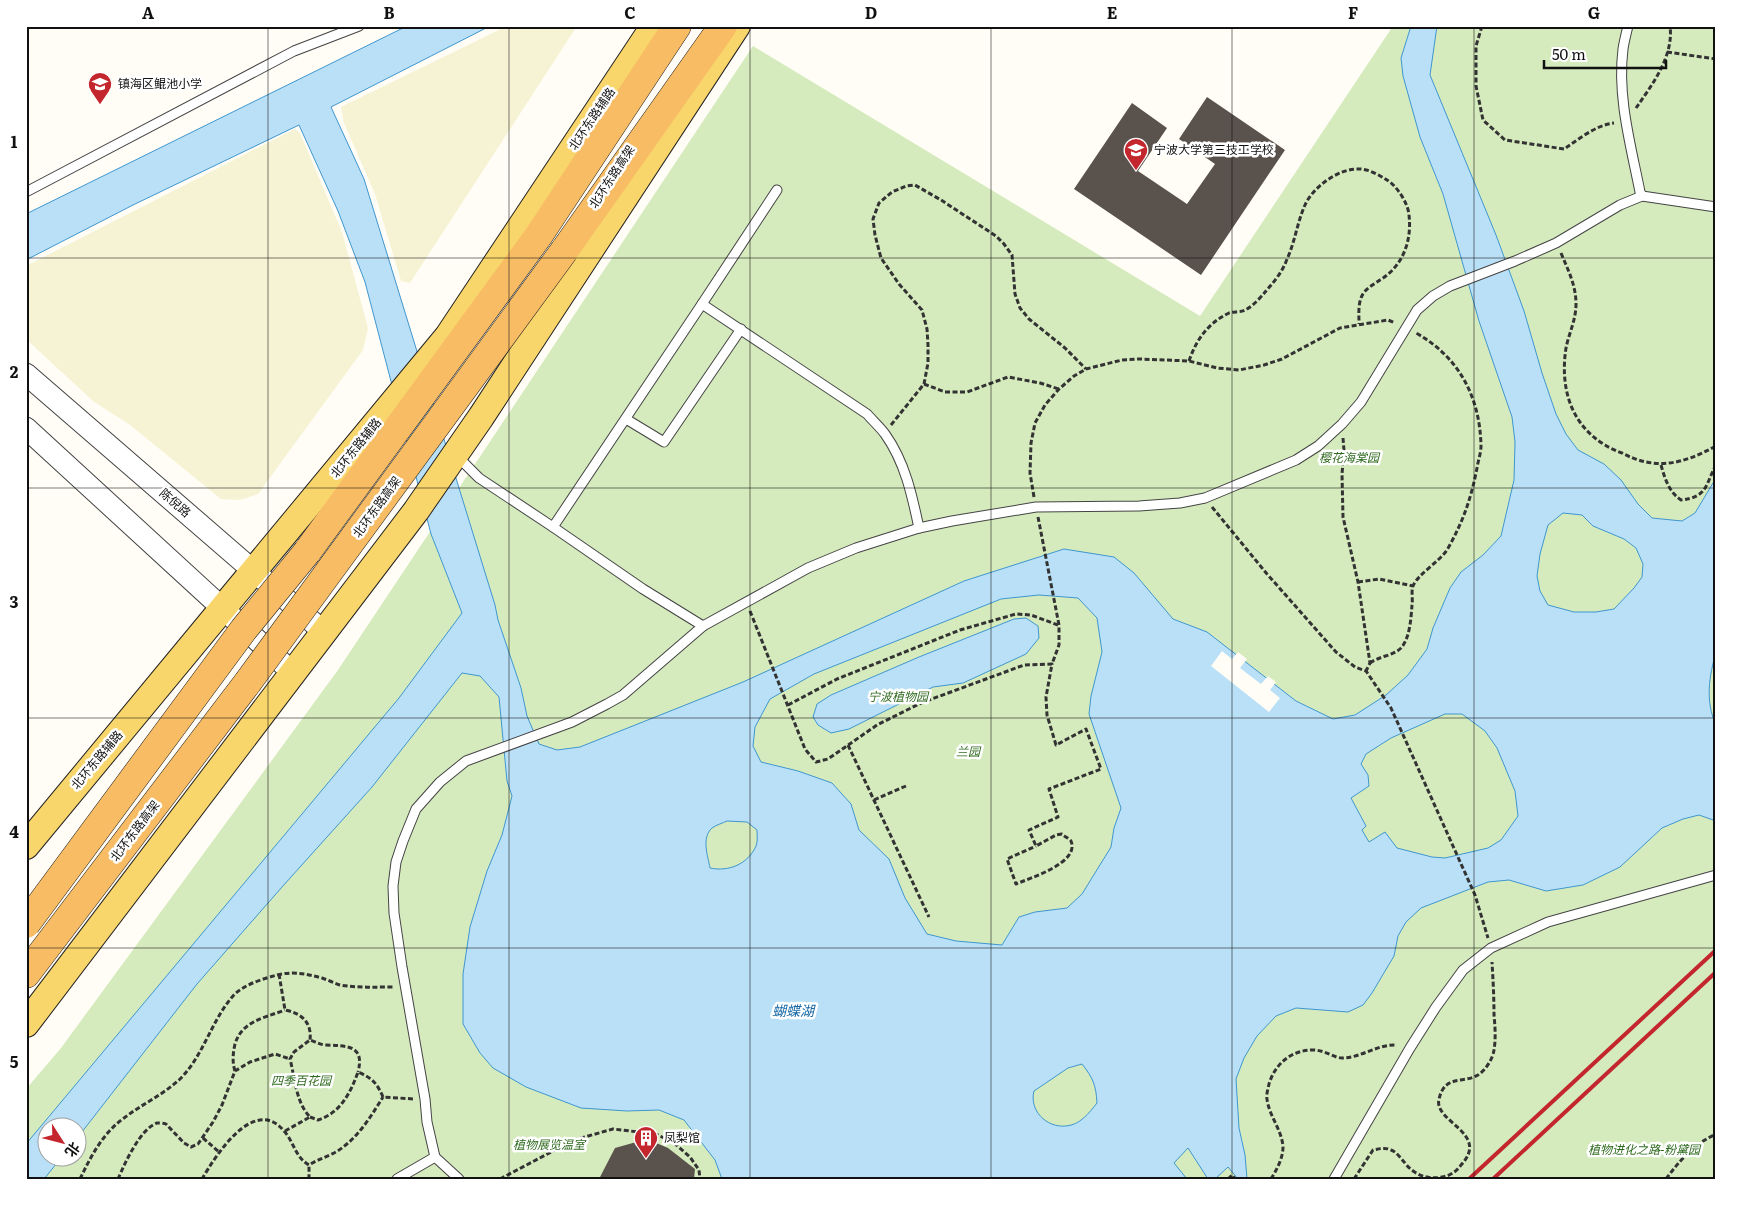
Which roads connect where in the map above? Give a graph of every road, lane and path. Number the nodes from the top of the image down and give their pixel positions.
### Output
1 (359, 26) edge
2 (654, 26) edge
3 (666, 26) edge
4 (677, 26) edge
5 (709, 26) edge
6 (723, 26) edge
7 (737, 26) edge
8 (1482, 26) edge
9 (1628, 26) edge
10 (1670, 26) edge
11 (1667, 52) junction
12 (1716, 58) edge
13 (1626, 122) junction
14 (777, 190) dead end
15 (26, 192) edge
16 (1642, 196) junction
17 (1716, 207) edge
18 (539, 235) junction
19 (1556, 243) junction
20 (564, 251) junction
21 (702, 304) junction
22 (1358, 324) junction
23 (1406, 327) junction
24 (741, 329) junction
25 (1189, 361) junction
26 (1086, 369) junction
27 (26, 374) edge
28 (924, 384) junction
29 (1059, 390) junction
30 (626, 419) junction
31 (1342, 424) junction
32 (26, 428) edge
33 (884, 433) junction
34 (1714, 447) edge
35 (1716, 452) edge
36 (455, 454) junction
37 (1661, 465) junction
38 (1716, 465) edge
39 (1205, 498) junction
40 (1036, 507) junction
41 (554, 527) junction
42 (919, 528) junction
43 (255, 572) junction
44 (1358, 582) junction
45 (1413, 586) junction
46 (746, 601) junction
47 (222, 609) junction
48 (1059, 625) junction
49 (703, 626) junction
50 (324, 632) junction
51 (1370, 662) junction
52 (1052, 664) junction
53 (1366, 672) junction
54 (293, 673) junction
55 (788, 705) junction
56 (848, 745) junction
57 (906, 786) dead end
58 (874, 800) junction
59 (26, 846) edge
60 (1036, 846) junction
61 (1716, 875) edge
62 (928, 917) dead end
63 (26, 924) edge
64 (1491, 948) junction
65 (26, 974) edge
66 (279, 974) junction
67 (406, 986) junction
68 (284, 1010) junction
69 (26, 1024) edge
70 (310, 1040) junction
71 (1410, 1048) junction
72 (290, 1059) junction
73 (235, 1071) junction
74 (358, 1072) junction
75 (383, 1097) junction
76 (425, 1099) junction
77 (310, 1117) junction
78 (285, 1131) junction
79 (1716, 1134) edge
80 (203, 1138) junction
81 (219, 1152) junction
82 (435, 1157) junction
83 (309, 1165) junction
84 (80, 1179) edge
85 (118, 1179) edge
86 (202, 1179) edge
87 (308, 1179) edge
88 (397, 1179) edge
89 (459, 1179) edge
90 (500, 1179) edge
91 (700, 1179) edge
92 (1228, 1179) edge
93 (1235, 1179) edge
94 (1271, 1179) edge
95 (1334, 1179) edge
96 (1354, 1179) edge
97 (1666, 1179) edge

1 - 15 lane
2 - 43 main road, 北环东路辅路
3 - 18 highway
4 - 18 highway
5 - 20 highway, 北环东路高架
6 - 20 highway
7 - 36 main road
8 - 13 path
9 - 13 lane
10 - 11 path
11 - 12 path
11 - 13 path
13 - 16 lane
14 - 21 lane
16 - 17 lane
16 - 19 lane
18 - 63 highway, bridge
19 - 23 lane
19 - 37 path
20 - 65 highway, 北环东路高架, bridge
21 - 24 lane
21 - 30 lane
22 - 23 path
22 - 25 path
22 - 25 path
23 - 31 lane
23 - 45 path
24 - 30 lane
24 - 33 lane
25 - 26 path
26 - 28 path
26 - 29 path
27 - 43 street, 陈倪路
28 - 29 path
28 - 33 path
29 - 40 path
30 - 41 lane
31 - 39 lane
31 - 44 path
32 - 47 street
33 - 42 lane
34 - 35 path
34 - 37 path
36 - 41 lane
36 - 50 main road
37 - 38 path
39 - 40 lane
39 - 53 path
40 - 42 lane
40 - 48 path
41 - 49 lane
42 - 46 lane
43 - 47 main road, 北环东路辅路
43 - 50 street, 陈倪路
44 - 45 path
44 - 51 path
45 - 51 path
46 - 49 lane
46 - 55 path
47 - 54 street
47 - 59 main road, 北环东路辅路
48 - 52 path
48 - 55 path
49 - 67 lane
50 - 54 main road
51 - 53 path
52 - 56 path
52 - 60 path
53 - 64 path
54 - 69 main road
55 - 56 path
56 - 58 path
57 - 58 path
58 - 62 path
60 - 60 path
61 - 64 lane
64 - 71 lane
64 - 96 path
66 - 67 path
66 - 68 path
66 - 84 path
67 - 76 lane
68 - 70 path
68 - 73 path
70 - 72 path
70 - 74 path
71 - 94 path
71 - 95 lane
72 - 73 path
72 - 77 path
73 - 80 path
74 - 75 path
74 - 77 path
75 - 76 path
75 - 83 path
76 - 82 lane
77 - 78 path
78 - 81 path
78 - 83 path
79 - 97 path
80 - 81 path
80 - 85 path
81 - 86 path
82 - 88 lane
82 - 89 lane
83 - 87 path
90 - 91 path
92 - 93 path

